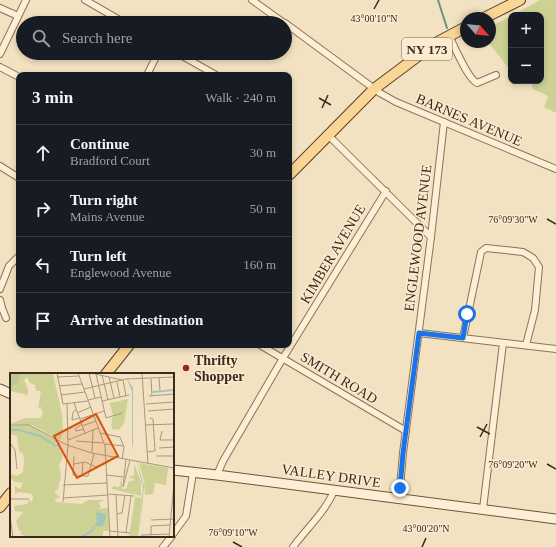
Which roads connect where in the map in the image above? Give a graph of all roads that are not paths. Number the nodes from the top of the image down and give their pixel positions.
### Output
1 (26, 0) edge
2 (85, 0) edge
3 (252, 0) edge
4 (520, 0) edge
5 (0, 8) edge
6 (496, 12) edge
7 (18, 16) joint
8 (113, 16) edge
9 (275, 16) edge
10 (16, 20) edge
11 (292, 28) edge
12 (460, 30) edge
13 (449, 36) junction
14 (0, 54) edge
15 (154, 60) edge
16 (189, 60) edge
17 (0, 67) edge
18 (148, 72) edge
19 (211, 72) edge
20 (16, 75) edge
21 (496, 75) dead end
22 (374, 89) junction
23 (444, 122) junction
24 (328, 135) junction
25 (0, 166) edge
26 (556, 169) edge
27 (292, 172) edge
28 (16, 176) edge
29 (386, 192) junction
30 (431, 237) junction
31 (16, 259) edge
32 (0, 289) edge
33 (0, 300) edge
34 (6, 318) dead end
35 (419, 333) junction
36 (463, 338) junction
37 (292, 343) edge
38 (503, 343) junction
39 (526, 345) junction
40 (127, 348) edge
41 (265, 348) edge
42 (289, 348) edge
43 (556, 349) edge
44 (283, 358) junction
45 (107, 373) edge
46 (0, 389) edge
47 (10, 394) edge
48 (406, 431) junction
49 (174, 470) edge
50 (193, 473) junction
51 (217, 475) junction
52 (334, 491) junction
53 (10, 494) edge
54 (399, 499) junction
55 (0, 507) edge
56 (483, 509) junction
57 (556, 519) edge
58 (174, 532) edge
59 (170, 537) edge
60 (163, 547) edge
61 (293, 547) edge

1 - 7 street
2 - 8 street
3 - 9 street, BARNES AVENUE
4 - 6 main road
5 - 7 street
10 - 14 street
11 - 22 street, BARNES AVENUE
12 - 13 main road, NY 173
13 - 21 street
13 - 22 main road, NY 173
15 - 18 street
16 - 19 street
17 - 20 street
22 - 23 street, BARNES AVENUE
22 - 24 main road, NY 173
23 - 26 street, BARNES AVENUE
23 - 30 street, ENGLEWOOD AVENUE
24 - 27 main road, NY 173
24 - 29 street
25 - 28 street
29 - 30 street
29 - 37 street, KIMBER AVENUE
30 - 35 street, ENGLEWOOD AVENUE
31 - 32 street
33 - 34 street
35 - 36 street
35 - 48 street, ENGLEWOOD AVENUE
36 - 38 street
36 - 39 street
38 - 39 street
38 - 56 street
39 - 43 street
40 - 45 main road
41 - 44 street, SMITH ROAD
42 - 44 street, KIMBER AVENUE
44 - 48 street, SMITH ROAD
44 - 51 street, KIMBER AVENUE
46 - 47 main road
48 - 54 street, ENGLEWOOD AVENUE
49 - 50 main road, VALLEY DRIVE
50 - 51 main road, VALLEY DRIVE
50 - 58 street
51 - 52 main road, VALLEY DRIVE
52 - 54 main road, VALLEY DRIVE
52 - 61 street
53 - 55 main road
54 - 56 main road, VALLEY DRIVE
56 - 57 main road, VALLEY DRIVE
59 - 60 street

